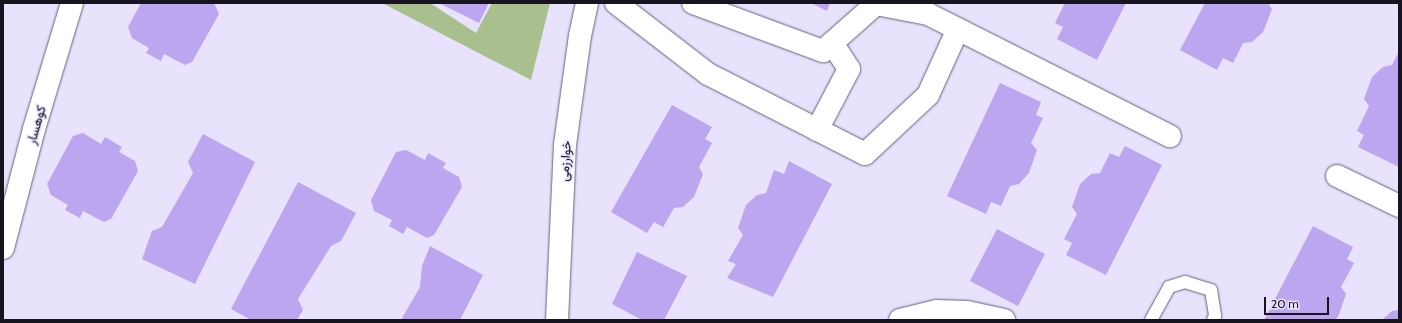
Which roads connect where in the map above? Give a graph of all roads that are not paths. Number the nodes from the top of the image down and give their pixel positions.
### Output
1 (72, 3) edge
2 (587, 3) edge
3 (616, 3) edge
4 (693, 3) edge
5 (958, 29) junction
6 (832, 43) junction
7 (817, 130) junction
8 (1170, 136) dead end
9 (1337, 176) dead end
10 (1399, 206) edge
11 (3, 248) edge
12 (557, 320) edge
13 (900, 320) edge
14 (1004, 320) edge
15 (1151, 320) edge
16 (1213, 320) edge

1 - 11 street, کوهسار
2 - 12 street, خوارزمی
3 - 7 street
4 - 6 street
5 - 6 street
5 - 7 street
5 - 8 street
6 - 7 street
9 - 10 street
13 - 14 street
15 - 16 lane

